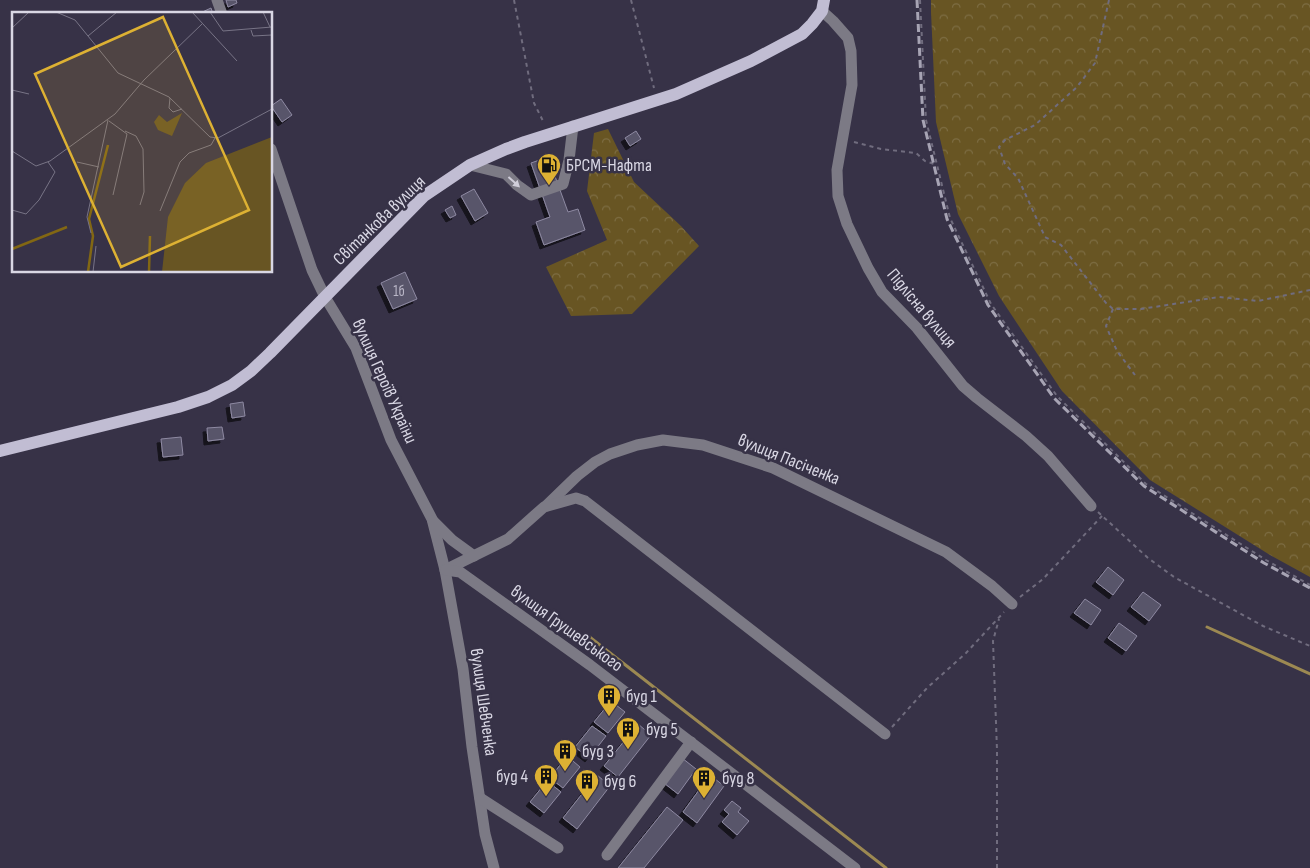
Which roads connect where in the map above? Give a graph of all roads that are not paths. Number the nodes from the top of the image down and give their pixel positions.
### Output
1 (823, 6) edge
2 (573, 126) junction
3 (272, 152) edge
4 (470, 165) junction
5 (325, 297) junction
6 (0, 451) edge
7 (1091, 506) road end
8 (544, 507) junction
9 (432, 519) junction
10 (474, 556) junction
11 (445, 570) junction
12 (1012, 604) road end
13 (886, 734) road end
14 (691, 742) junction
15 (480, 798) junction
16 (558, 848) dead end
17 (607, 855) dead end
18 (494, 868) edge
19 (855, 868) edge

1 - 2 main road, Світанкова вулиця
1 - 7 street, Підлісна вулиця
2 - 4 main road, Світанкова вулиця
4 -> 2 street
3 - 5 street, вулиця Героїв України
4 - 5 main road, Світанкова вулиця
5 - 6 main road, Світанкова вулиця
5 - 9 street, вулиця Героїв України
8 - 10 street, вулиця Пасіченка
8 - 12 street, вулиця Пасіченка
8 - 13 street, вулиця Пасіченка
9 - 10 street
9 - 11 street, вулиця Героїв України
10 - 11 street, вулиця Пасіченка
11 - 14 street, вулиця Грушевського
11 - 15 street, вулиця Шевченка
14 - 17 street
14 - 19 street, вулиця Грушевського
15 - 16 street
15 - 18 street, вулиця Шевченка

